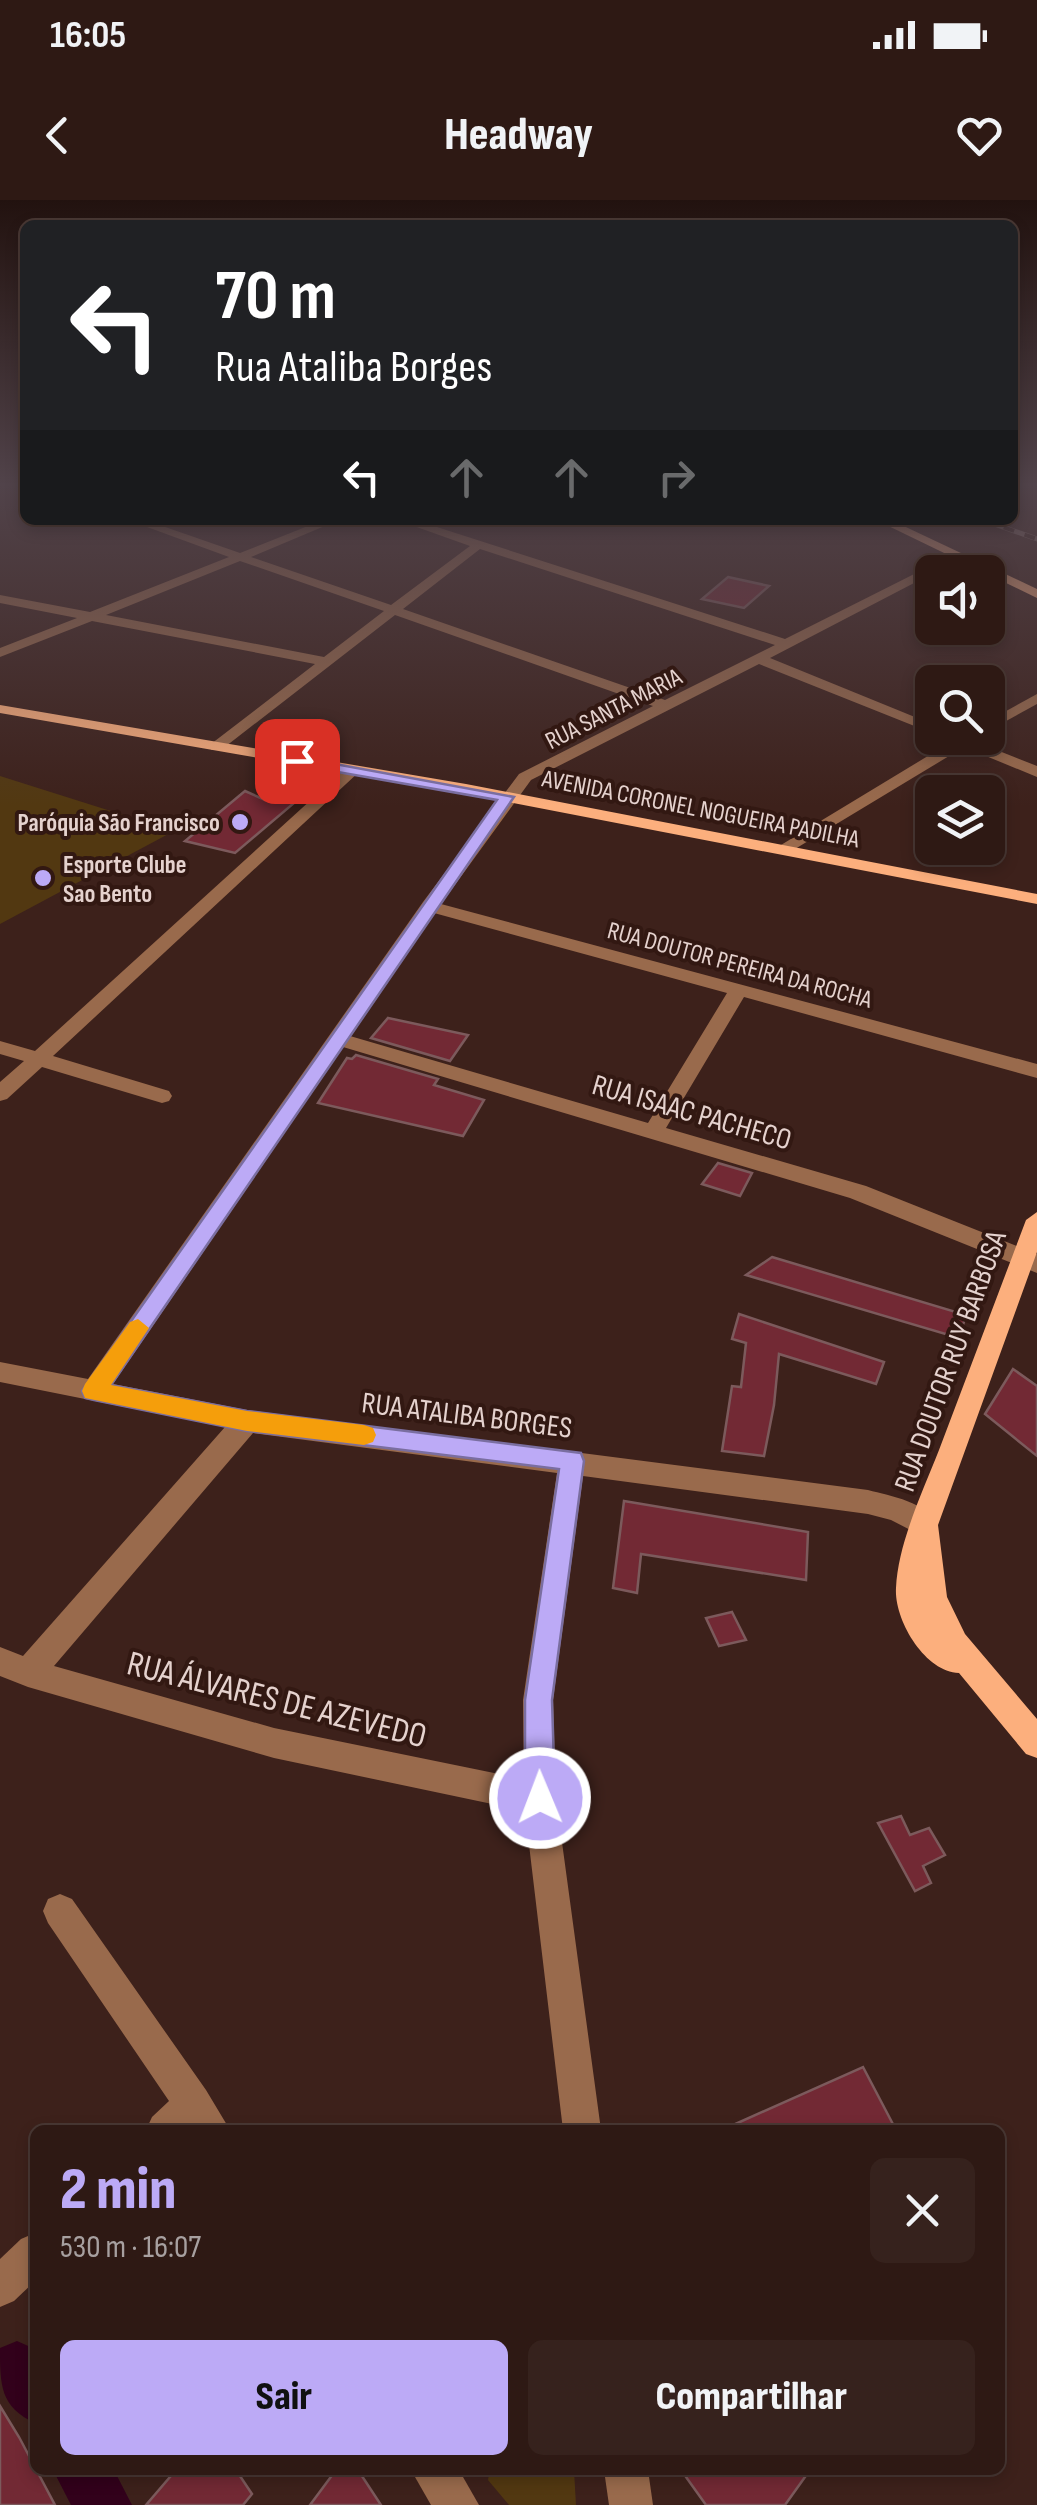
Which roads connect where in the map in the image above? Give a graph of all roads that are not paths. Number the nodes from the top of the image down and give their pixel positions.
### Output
1 (154, 592) edge
2 (342, 592) edge
3 (418, 592) edge
4 (623, 592) edge
5 (892, 592) edge
6 (0, 599) edge
7 (394, 610) junction
8 (89, 618) junction
9 (789, 645) junction
10 (0, 653) edge
11 (760, 658) junction
12 (326, 662) junction
13 (1037, 698) edge
14 (667, 706) junction
15 (0, 709) edge
16 (1005, 717) edge
17 (915, 722) edge
18 (216, 746) junction
19 (935, 755) edge
20 (998, 755) edge
21 (352, 770) junction
22 (1037, 772) edge
23 (506, 797) junction
24 (784, 848) junction
25 (1037, 900) edge
26 (429, 906) junction
27 (739, 989) junction
28 (340, 1040) junction
29 (0, 1047) edge
30 (40, 1058) junction
31 (1037, 1071) edge
32 (0, 1094) edge
33 (162, 1096) dead end
34 (654, 1131) junction
35 (1037, 1220) edge
36 (1030, 1259) edge
37 (0, 1372) edge
38 (94, 1391) junction
39 (247, 1421) junction
40 (572, 1461) junction
41 (924, 1528) junction
42 (14, 1667) edge
43 (1037, 1743) edge
44 (540, 1798) junction
45 (60, 1911) dead end
46 (202, 2116) edge
47 (178, 2125) edge
48 (581, 2125) edge
49 (30, 2259) edge
50 (0, 2287) edge
51 (436, 2475) edge
52 (627, 2475) edge
53 (457, 2505) edge
54 (631, 2505) edge

1 - 8 street
2 - 7 street
3 - 7 street
4 - 9 street
5 - 9 street, RUA SANTA MARIA
6 - 8 street
7 - 12 street
7 - 14 street
8 - 10 street
8 - 12 street
9 - 11 street, RUA SANTA MARIA
11 - 14 street, RUA SANTA MARIA
11 - 17 street
12 - 18 street
13 - 16 street
14 - 23 street, RUA SANTA MARIA
15 - 18 main road, AVENIDA CORONEL NOGUEIRA PADILHA
18 - 21 main road, AVENIDA CORONEL NOGUEIRA PADILHA
19 - 24 street
20 - 22 street
21 - 23 main road, AVENIDA CORONEL NOGUEIRA PADILHA
21 - 30 street
23 - 24 main road, AVENIDA CORONEL NOGUEIRA PADILHA
23 - 26 street, RUA SANTA MARIA
24 - 25 main road, AVENIDA CORONEL NOGUEIRA PADILHA
26 - 27 street, RUA DOUTOR PEREIRA DA ROCHA
26 - 28 street, RUA SANTA MARIA
27 - 31 street, RUA DOUTOR PEREIRA DA ROCHA
27 - 34 street
28 - 34 street, RUA ISAAC PACHECO
28 - 38 street, RUA SANTA MARIA
29 - 30 street
30 - 32 street
30 - 33 street
34 - 36 street, RUA ISAAC PACHECO
35 - 36 main road, RUA DOUTOR RUY BARBOSA
36 - 41 main road, RUA DOUTOR RUY BARBOSA
37 - 38 street, RUA ATALIBA BORGES
38 - 39 street, RUA ATALIBA BORGES
39 - 40 street, RUA ATALIBA BORGES
39 - 42 street
40 - 41 street, RUA ATALIBA BORGES
40 - 44 street
41 - 43 main road
42 - 44 street, RUA ÁLVARES DE AZEVEDO
44 - 48 street
45 - 46 street
46 - 47 street
49 - 50 street
51 - 53 street
52 - 54 street

